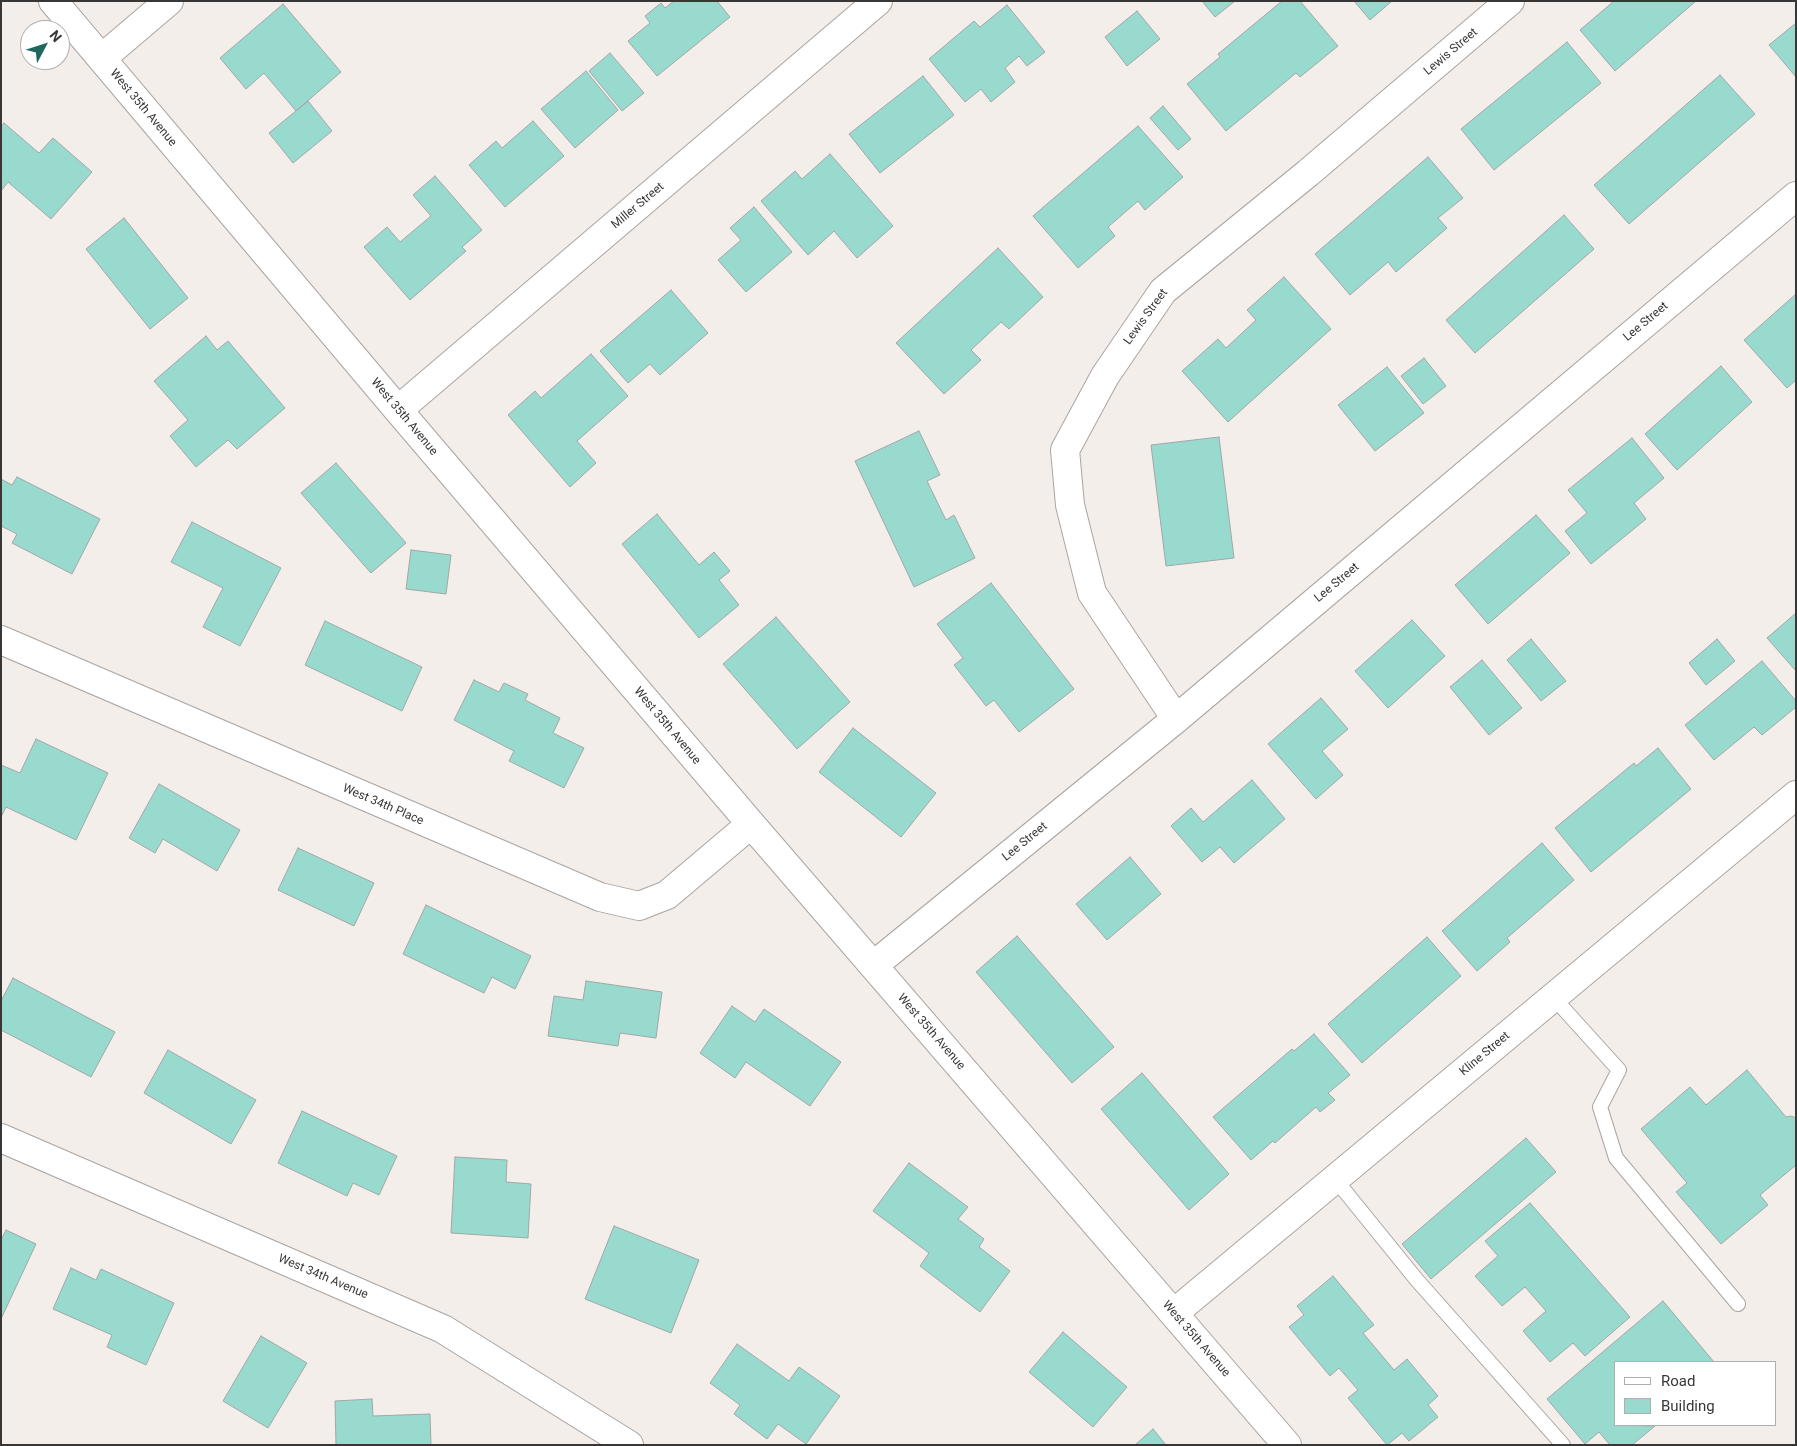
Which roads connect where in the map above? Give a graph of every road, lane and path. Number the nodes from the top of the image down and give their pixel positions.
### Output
1 (53, 1) edge
2 (168, 1) edge
3 (878, 1) edge
4 (1510, 1) edge
5 (102, 58) junction
6 (1796, 196) edge
7 (398, 410) junction
8 (1, 640) edge
9 (1176, 719) junction
10 (1796, 795) edge
11 (751, 824) junction
12 (874, 966) junction
13 (1553, 997) junction
14 (1, 1138) edge
15 (1335, 1178) junction
16 (1738, 1304) dead end
17 (1174, 1313) junction
18 (629, 1445) edge
19 (1288, 1445) edge
20 (1563, 1445) edge

1 - 5 street, West 35th Avenue
2 - 5 street
3 - 7 street, Miller Street
4 - 9 street, Lewis Street
5 - 7 street, West 35th Avenue
6 - 9 street, Lee Street
7 - 11 street, West 35th Avenue
8 - 11 street, West 34th Place
9 - 12 street, Lee Street
10 - 13 street, Kline Street
11 - 12 street, West 35th Avenue
12 - 17 street, West 35th Avenue
13 - 15 street, Kline Street
13 - 16 lane
14 - 18 street, West 34th Avenue
15 - 17 street, Kline Street
15 - 20 lane
17 - 19 street, West 35th Avenue

